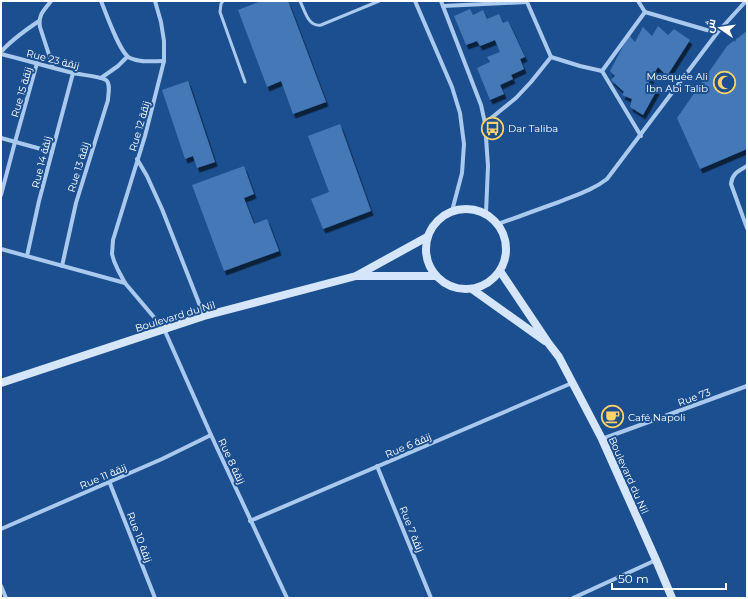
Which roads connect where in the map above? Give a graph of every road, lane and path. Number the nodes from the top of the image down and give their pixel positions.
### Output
1 (51, 1) edge
2 (101, 1) edge
3 (155, 1) edge
4 (223, 1) edge
5 (300, 1) edge
6 (379, 1) edge
7 (415, 1) edge
8 (441, 1) edge
9 (527, 1) edge
10 (638, 1) edge
11 (746, 1) edge
12 (443, 6) junction
13 (645, 12) junction
14 (39, 21) junction
15 (717, 34) junction
16 (1, 53) edge
17 (127, 57) junction
18 (551, 57) junction
19 (164, 61) junction
20 (37, 63) junction
21 (53, 67) junction
22 (602, 71) junction
23 (73, 73) junction
24 (101, 78) junction
25 (245, 82) dead end
26 (485, 123) junction
27 (641, 136) junction
28 (1, 138) edge
29 (15, 142) junction
30 (52, 152) junction
31 (137, 159) junction
32 (747, 166) edge
33 (1, 195) edge
34 (452, 211) junction
35 (486, 213) junction
36 (498, 224) junction
37 (747, 228) edge
38 (427, 237) junction
39 (1, 249) edge
40 (112, 254) joint
41 (27, 256) junction
42 (62, 266) junction
43 (500, 271) junction
44 (356, 276) junction
45 (436, 276) junction
46 (126, 283) junction
47 (472, 289) junction
48 (204, 316) junction
49 (164, 329) junction
50 (549, 344) junction
51 (1, 383) edge
52 (572, 383) junction
53 (747, 386) edge
54 (211, 435) junction
55 (602, 439) junction
56 (377, 466) junction
57 (110, 482) junction
58 (250, 521) junction
59 (1, 529) edge
60 (656, 560) junction
61 (1, 586) edge
62 (284, 597) edge
63 (6, 598) edge
64 (155, 598) edge
65 (431, 598) edge
66 (573, 598) edge
67 (672, 598) edge

1 - 14 street
2 - 17 street
3 - 19 street, Rue 12 زنقة
4 - 25 lane
5 - 6 lane
7 - 34 street
8 - 12 street
9 - 12 street
9 - 18 street
10 - 13 street
11 - 15 street
12 - 26 street
13 - 15 street
13 - 22 street
14 - 16 street
14 - 21 street
15 - 27 street
16 - 20 street, Rue 23 زنقة
17 - 19 street
17 - 24 street
18 - 22 street
18 - 26 street
19 - 31 street, Rue 12 زنقة
20 - 21 street, Rue 23 زنقة
20 - 29 street, Rue 15 زنقة
21 - 23 street, Rue 23 زنقة
22 - 27 street
23 - 24 street, Rue 23 زنقة
23 - 30 street, Rue 14 زنقة
24 - 42 street, Rue 13 زنقة
26 - 35 street
27 - 36 street
28 - 29 street
29 - 30 street
29 - 33 street, Rue 15 زنقة
30 - 41 street, Rue 14 زنقة
31 - 40 street, Rue 12 زنقة
31 - 48 street
32 - 37 street
34 - 35 street
34 - 38 street
35 - 36 street
36 - 43 street
38 - 44 street, Boulevard du Nil
38 - 45 street
39 - 41 street
40 - 46 street, Rue 8 زنقة
41 - 42 street
42 - 46 street
43 - 47 street
43 - 50 street, Boulevard du Nil
44 - 45 street, Boulevard du Nil
44 - 48 street, Boulevard du Nil
45 - 47 street
46 - 49 street, Rue 8 زنقة
47 - 50 street, Boulevard du Nil
48 - 49 street, Boulevard du Nil
49 - 51 street, Boulevard du Nil
49 - 54 street, Rue 8 زنقة
50 - 52 street, Boulevard du Nil
52 - 55 street, Boulevard du Nil
52 - 56 street, Rue 6 زنقة
53 - 55 street, Rue 73
54 - 57 street, Rue 11 زنقة
54 - 58 street, Rue 8 زنقة
55 - 60 street, Boulevard du Nil
56 - 58 street, Rue 6 زنقة
56 - 65 street, Rue 7 زنقة
57 - 59 street, Rue 11 زنقة
57 - 64 street, Rue 10 زنقة
58 - 62 street, Rue 8 زنقة
60 - 66 street
60 - 67 street, Boulevard du Nil
61 - 63 street

